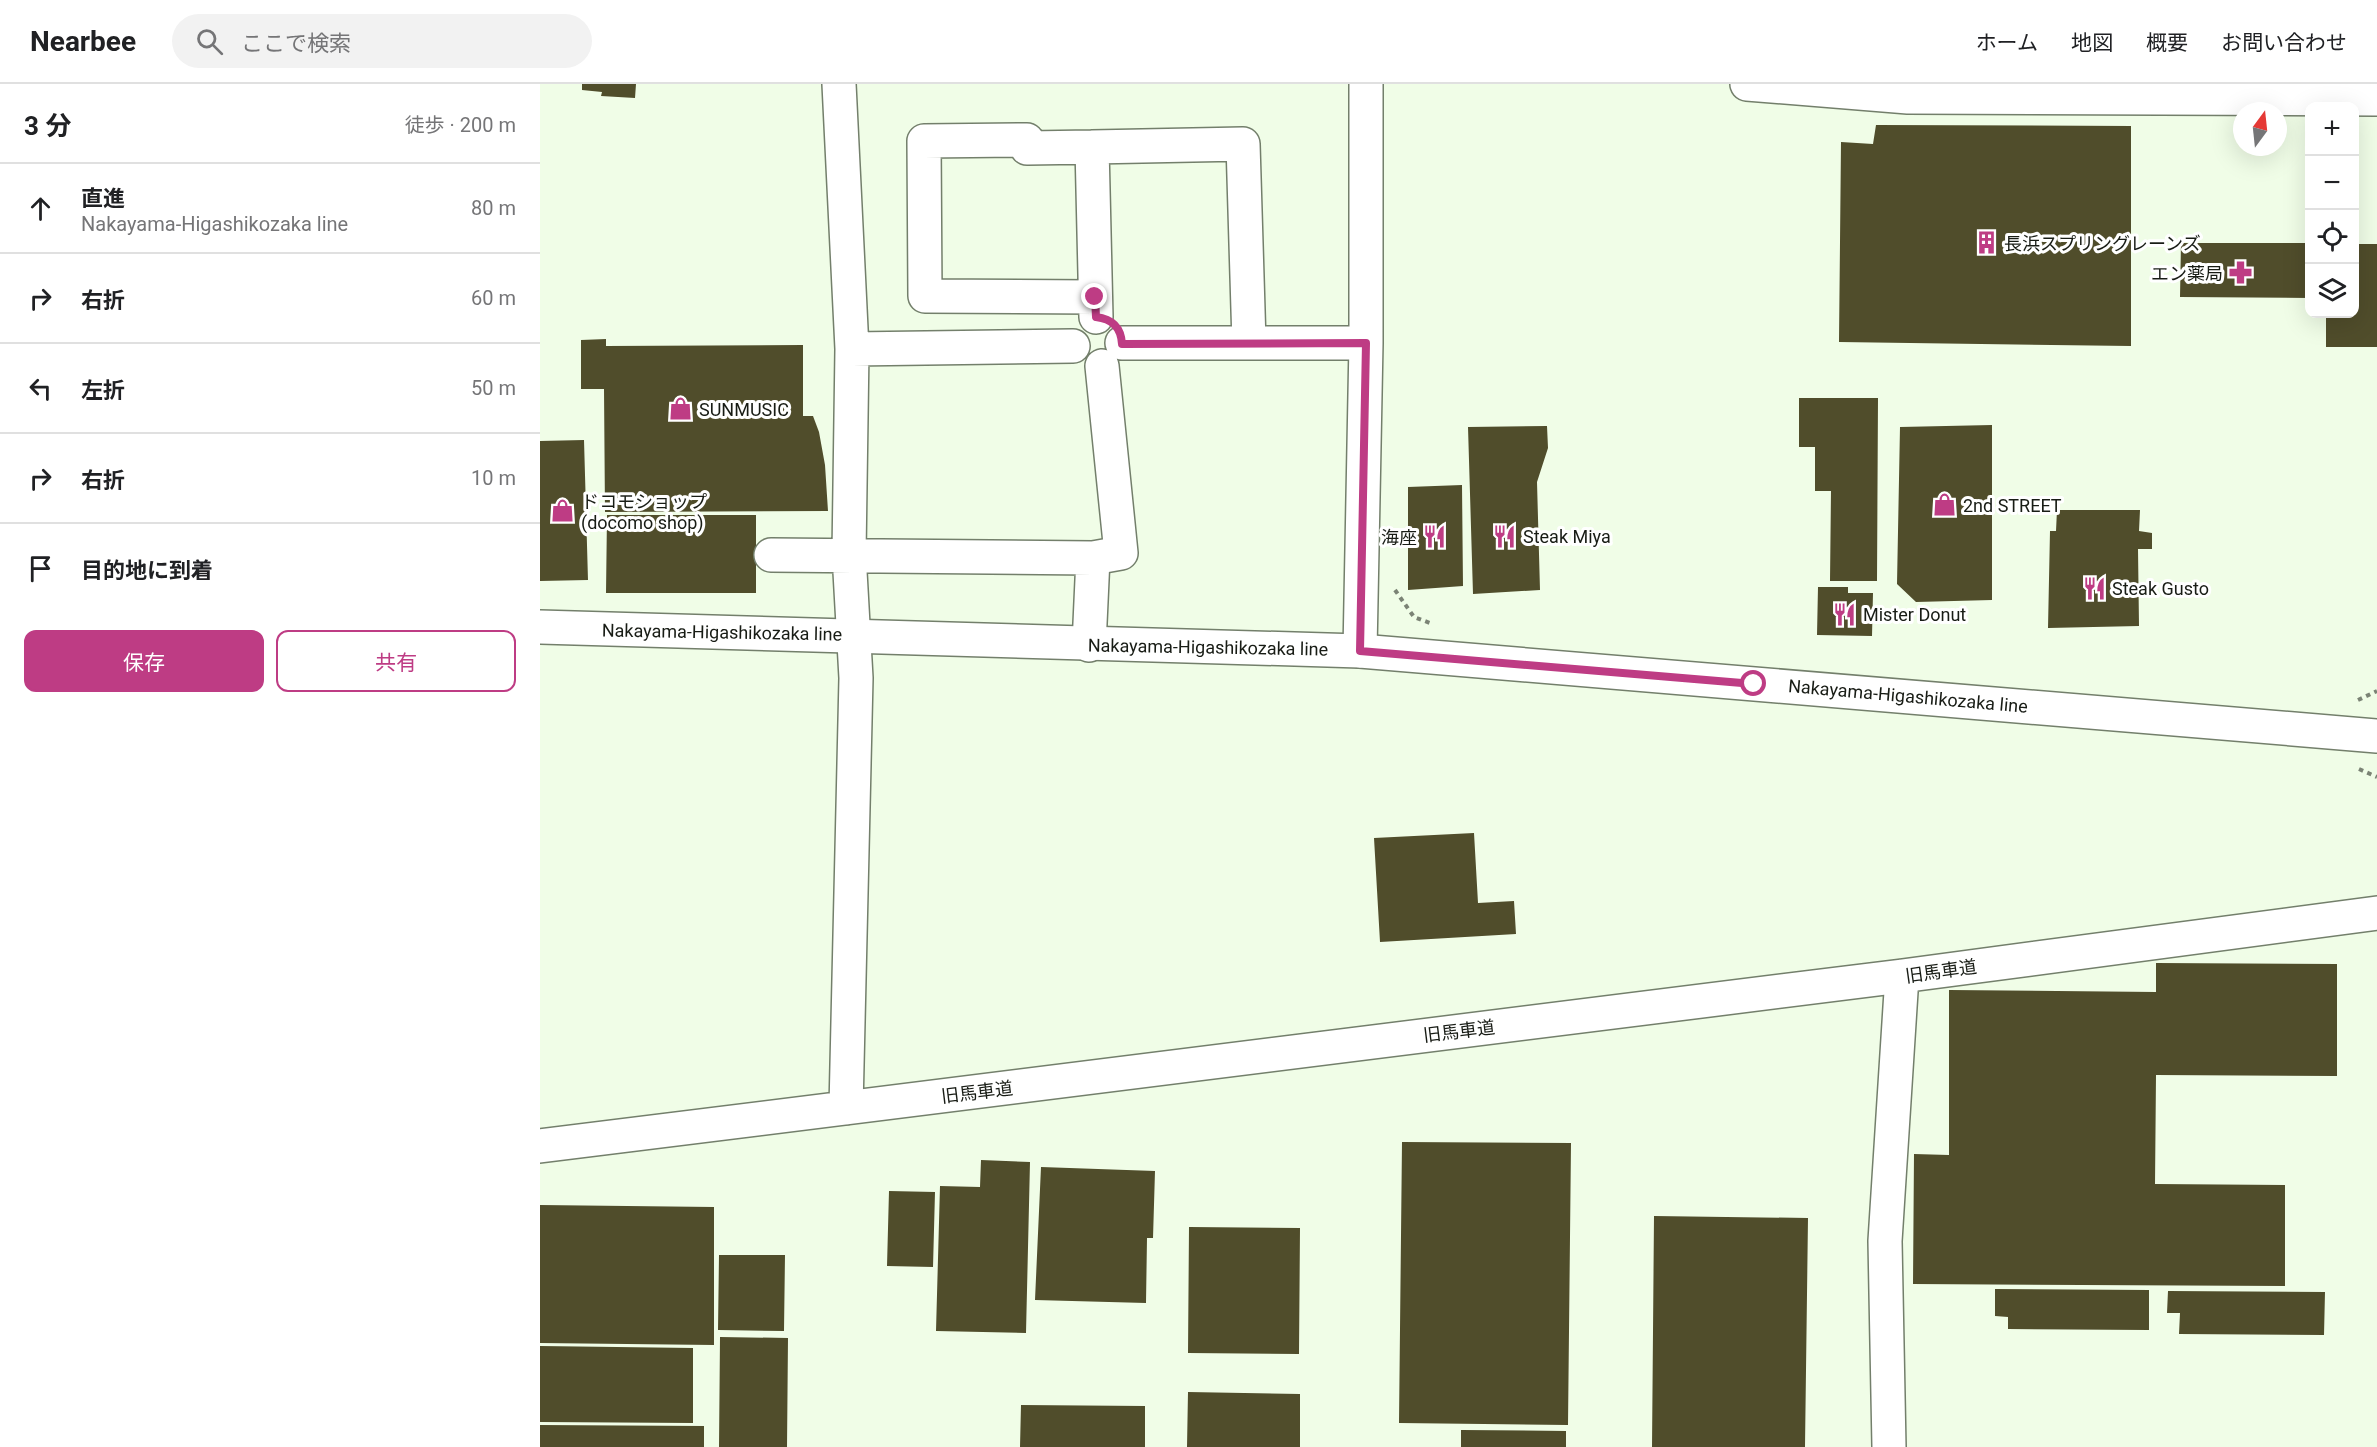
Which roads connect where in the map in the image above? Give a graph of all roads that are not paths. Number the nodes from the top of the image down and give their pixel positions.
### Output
1 (839, 84) edge
2 (1366, 84) edge
3 (1747, 84) edge
4 (1908, 91) edge
5 (2377, 99) edge
6 (1092, 147) junction
7 (1096, 307) junction
8 (1248, 343) junction
9 (1366, 343) junction
10 (1073, 346) junction
11 (852, 349) junction
12 (1112, 355) junction
13 (849, 554) junction
14 (771, 555) dead end
15 (1093, 558) junction
16 (540, 627) edge
17 (853, 635) junction
18 (1089, 645) junction
19 (1360, 651) junction
20 (2377, 736) edge
21 (2377, 913) edge
22 (1902, 976) junction
23 (846, 1108) junction
24 (540, 1146) edge
25 (1889, 1447) edge

1 - 11 street
2 - 9 street
3 - 4 street
4 - 5 street
6 - 7 street
6 - 7 street
6 - 8 street
7 - 10 street
7 - 12 street
8 - 9 street
8 - 12 street
9 - 19 street
10 - 11 street
10 - 12 street
11 - 13 street
12 - 15 street
13 - 14 street
13 - 15 street
13 - 17 street
15 - 18 street
16 - 17 street, Nakayama-Higashikozaka line
17 - 18 street, Nakayama-Higashikozaka line
17 - 23 street
18 - 19 street, Nakayama-Higashikozaka line
19 - 20 street, Nakayama-Higashikozaka line
21 - 22 street, 旧馬車道
22 - 23 street, 旧馬車道
22 - 25 street
23 - 24 street, 旧馬車道

